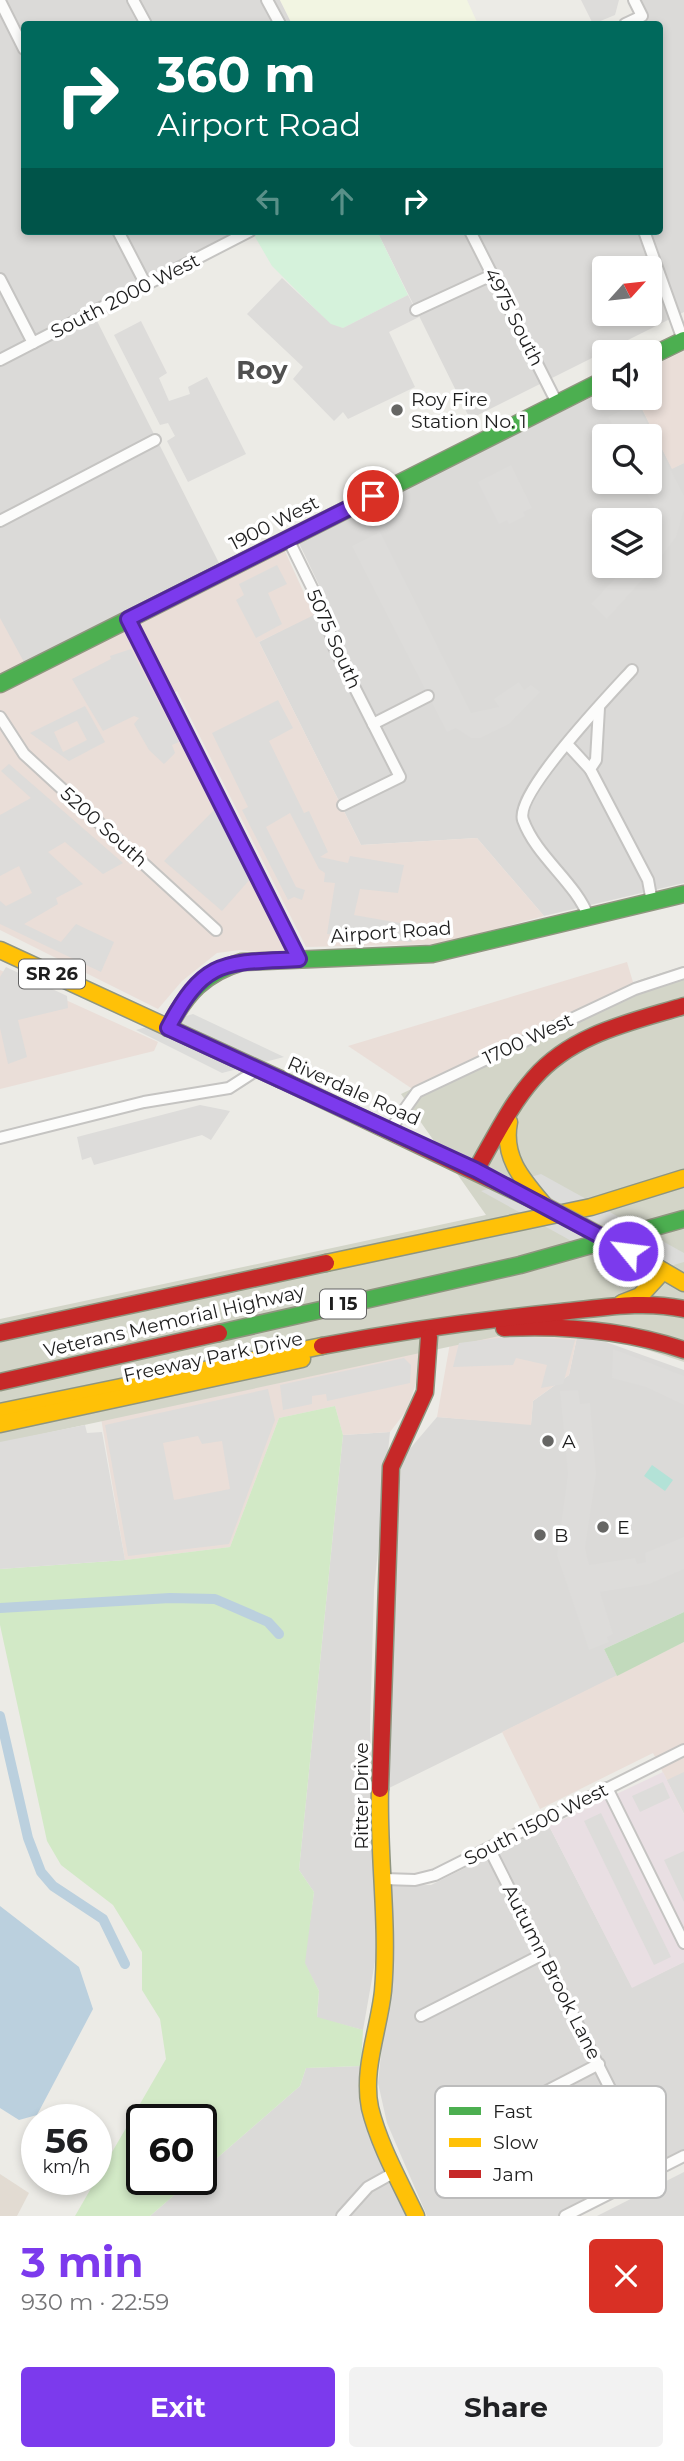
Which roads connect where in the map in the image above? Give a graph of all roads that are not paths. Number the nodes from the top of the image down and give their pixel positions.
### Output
1 (133, 0) edge
2 (267, 0) edge
3 (634, 0) edge
4 (0, 1) edge
5 (144, 21) edge
6 (278, 21) edge
7 (631, 21) edge
8 (21, 43) edge
9 (120, 235) edge
10 (242, 235) edge
11 (472, 235) edge
12 (645, 235) edge
13 (492, 275) junction
14 (0, 279) edge
15 (146, 285) junction
16 (416, 310) dead end
17 (684, 340) edge
18 (33, 343) junction
19 (662, 351) edge
20 (0, 360) edge
21 (592, 386) edge
22 (557, 403) junction
23 (155, 440) dead end
24 (0, 521) edge
25 (288, 539) junction
26 (128, 619) junction
27 (632, 670) dead end
28 (0, 684) edge
29 (428, 696) dead end
30 (600, 707) junction
31 (0, 717) edge
32 (373, 724) junction
33 (567, 744) junction
34 (590, 769) junction
35 (343, 805) dead end
36 (684, 894) edge
37 (652, 902) junction
38 (589, 918) junction
39 (216, 930) dead end
40 (0, 950) edge
41 (299, 959) junction
42 (684, 973) edge
43 (684, 1006) edge
44 (168, 1028) junction
45 (257, 1070) junction
46 (514, 1106) junction
47 (390, 1130) junction
48 (0, 1138) edge
49 (684, 1168) edge
50 (476, 1170) junction
51 (684, 1178) edge
52 (545, 1206) junction
53 (591, 1207) junction
54 (684, 1219) edge
55 (520, 1265) junction
56 (663, 1271) junction
57 (684, 1283) edge
58 (607, 1308) junction
59 (684, 1309) edge
60 (0, 1333) edge
61 (429, 1337) junction
62 (684, 1350) edge
63 (0, 1382) edge
64 (0, 1396) edge
65 (0, 1412) edge
66 (0, 1424) edge
67 (684, 1750) edge
68 (607, 1788) junction
69 (489, 1848) junction
70 (384, 1879) junction
71 (684, 1943) edge
72 (543, 1954) junction
73 (421, 2017) dead end
74 (599, 2064) junction
75 (557, 2086) edge
76 (610, 2086) edge
77 (684, 2156) edge
78 (666, 2165) edge
79 (395, 2172) junction
80 (601, 2198) edge
81 (342, 2216) edge
82 (416, 2216) edge
83 (565, 2216) edge

1 - 5 street
2 - 6 street
3 - 7 street
4 - 8 street
9 - 15 street
10 - 15 street, South 2000 West
11 - 13 street, 4975 South
12 - 17 street
13 - 16 street
13 - 22 street, 4975 South
14 - 18 street
15 - 18 street, South 2000 West
17 - 19 main road
18 - 20 street, South 2000 West
21 - 22 main road, 1900 West
22 - 25 main road, 1900 West
23 - 24 street
25 - 26 main road, 1900 West
25 - 32 street, 5075 South
26 - 28 main road, 1900 West
26 - 41 street
27 - 30 street
29 - 32 street
30 - 33 street
30 - 34 street
31 - 39 street, 5200 South
32 - 35 street, 5075 South
33 - 34 street
33 - 38 street
34 - 37 street
36 - 37 main road, Airport Road
37 - 38 main road, Airport Road
38 - 41 main road, Airport Road
40 - 44 main road, Riverdale Road / SR 26
41 - 44 main road, Airport Road
42 - 47 street, 1700 West
43 - 46 main road
44 - 45 main road, Riverdale Road / SR 26
45 - 47 main road, Riverdale Road / SR 26
45 - 48 street
46 - 50 main road
46 - 52 main road
47 - 50 main road, Riverdale Road / SR 26
49 - 53 main road
50 - 52 main road, Riverdale Road / SR 26
51 - 53 main road, Veterans Memorial Highway / I 15
52 - 56 main road, Riverdale Road / SR 26, bridge
53 - 60 main road, Veterans Memorial Highway / I 15
54 - 55 main road, Veterans Memorial Highway / I 15
55 - 63 main road, Veterans Memorial Highway / I 15
55 - 64 main road
56 - 57 main road, Riverdale Road / SR 26
56 - 58 main road
58 - 59 main road
58 - 65 main road
61 - 62 main road, Freeway Park Drive
61 - 66 main road, Freeway Park Drive
61 - 70 main road, Ritter Drive
67 - 68 street, South 1500 West
68 - 69 street, South 1500 West
68 - 71 street
69 - 70 street, South 1500 West
69 - 72 street, Autumn Brook Lane
70 - 79 main road, Ritter Drive
72 - 73 street
72 - 74 street, Autumn Brook Lane
74 - 75 street
74 - 76 street, Autumn Brook Lane
77 - 78 street
79 - 81 street
79 - 82 main road, Ritter Drive
80 - 83 street

